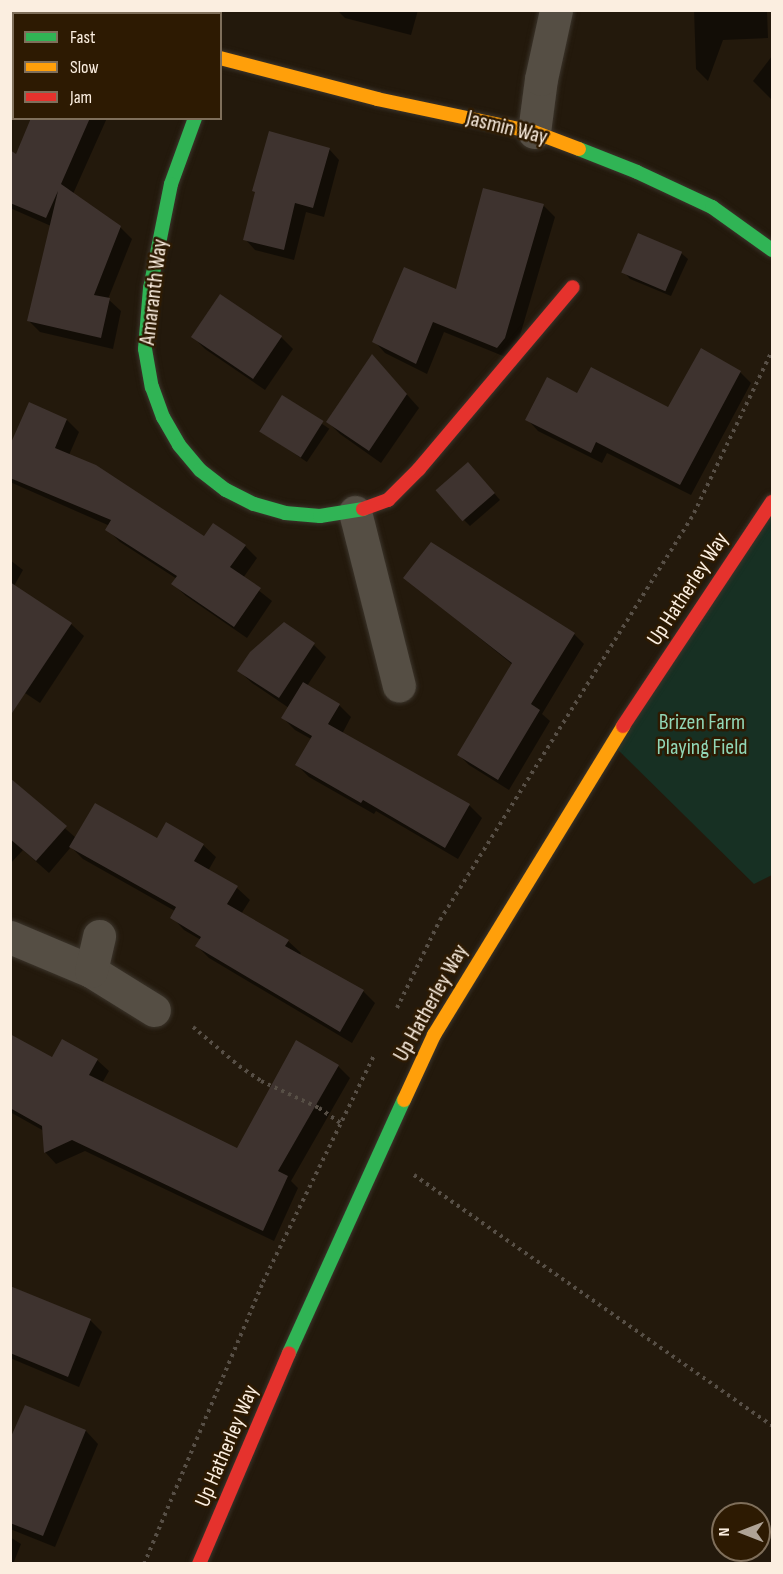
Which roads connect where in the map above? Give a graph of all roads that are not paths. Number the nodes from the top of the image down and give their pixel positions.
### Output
1 (556, 10) edge
2 (222, 59) edge
3 (194, 120) edge
4 (534, 132) junction
5 (772, 249) edge
6 (573, 287) dead end
7 (772, 502) edge
8 (355, 512) junction
9 (399, 686) dead end
10 (99, 936) dead end
11 (10, 937) edge
12 (90, 971) junction
13 (154, 1010) road end
14 (199, 1563) edge

1 - 4 street
2 - 4 street, Jasmin Way
3 - 8 street, Amaranth Way
4 - 5 street, Jasmin Way
6 - 8 street, Amaranth Way
7 - 14 street, Up Hatherley Way
8 - 9 street
10 - 12 street
11 - 12 street
12 - 13 street

